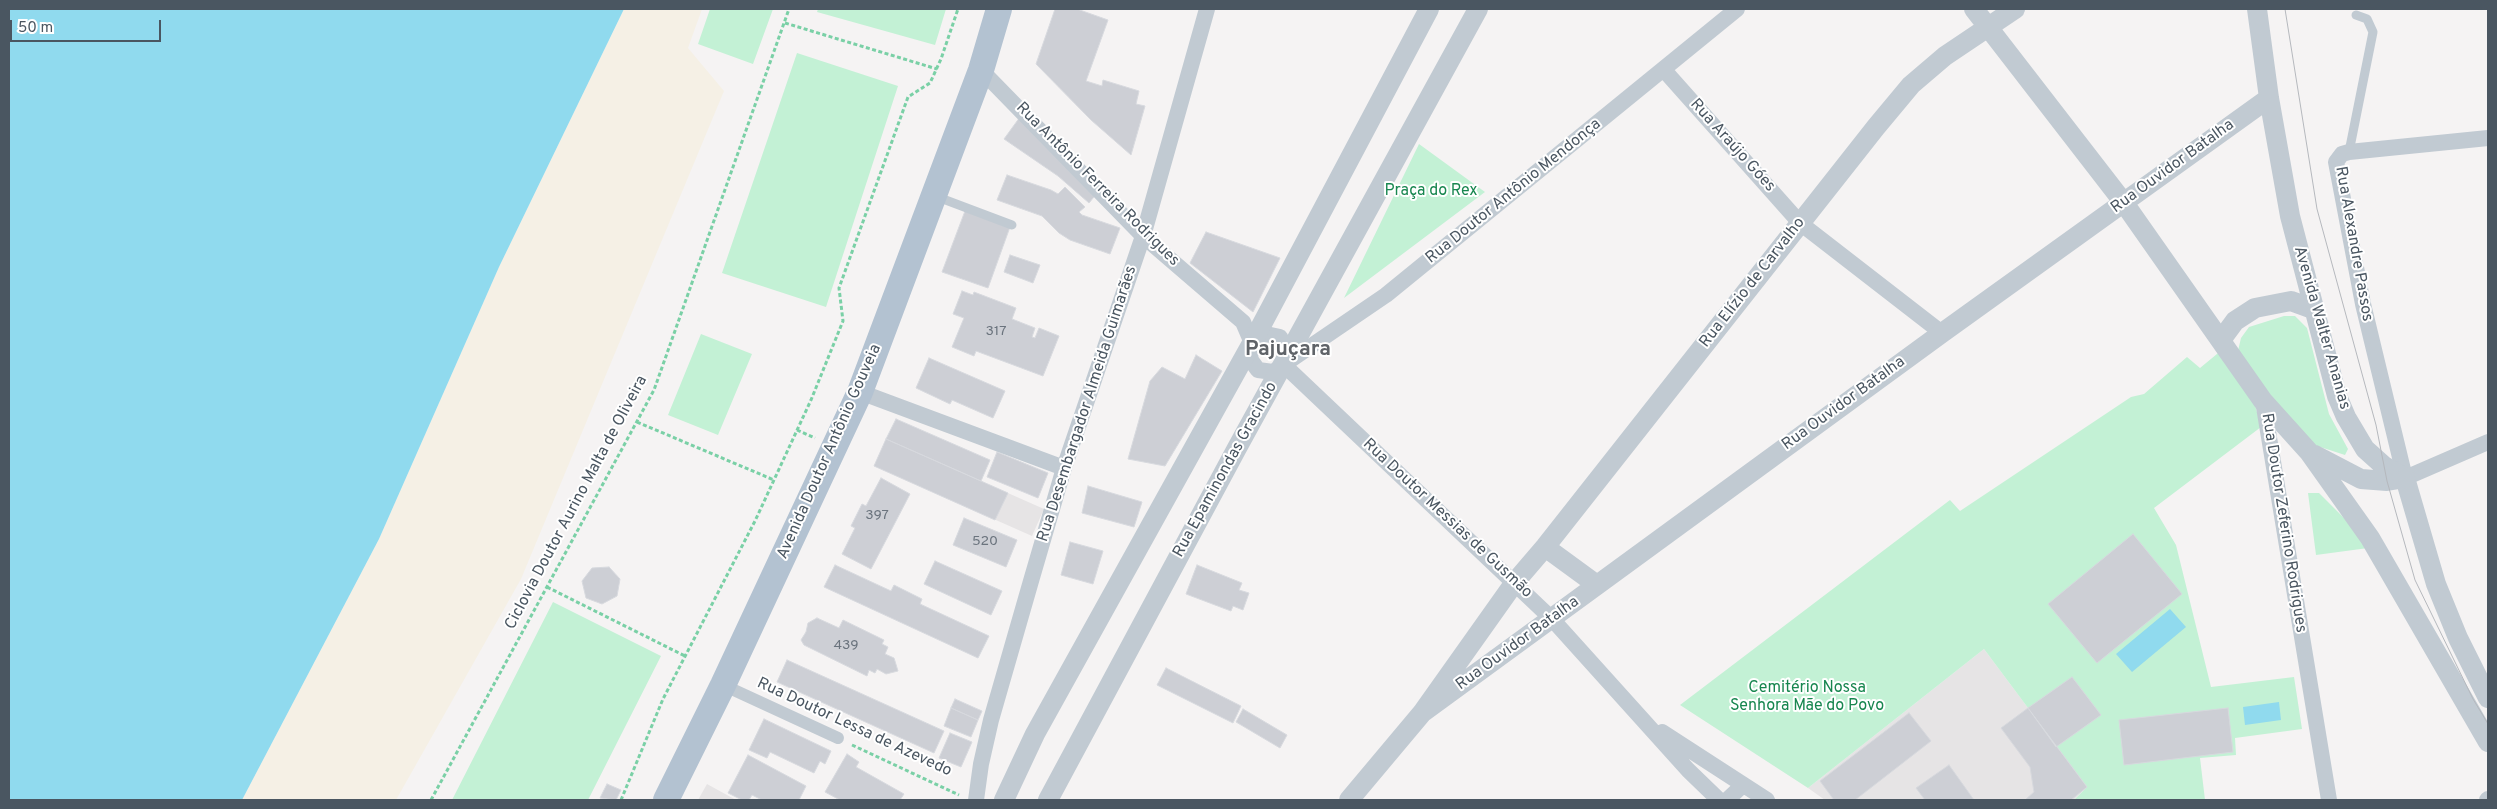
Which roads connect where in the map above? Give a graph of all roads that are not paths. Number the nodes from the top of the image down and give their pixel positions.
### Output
1 (999, 9) edge
2 (1207, 9) edge
3 (1429, 9) edge
4 (1478, 9) edge
5 (1736, 9) edge
6 (1974, 9) edge
7 (2015, 9) edge
8 (2257, 9) edge
9 (2356, 15) dead end
10 (1988, 26) junction
11 (981, 70) junction
12 (1664, 70) junction
13 (2269, 98) junction
14 (2488, 138) edge
15 (2349, 152) junction
16 (935, 196) junction
17 (2124, 204) junction
18 (1800, 223) junction
19 (1012, 224) dead end
20 (1143, 236) junction
21 (2313, 309) junction
22 (1942, 333) junction
23 (2221, 340) junction
24 (1252, 343) junction
25 (1284, 365) junction
26 (860, 392) junction
27 (2263, 401) junction
28 (2488, 442) edge
29 (2309, 452) junction
30 (1064, 468) junction
31 (2405, 478) junction
32 (1545, 547) junction
33 (1515, 582) junction
34 (1597, 585) junction
35 (1552, 619) junction
36 (723, 685) junction
37 (2488, 698) edge
38 (1422, 713) junction
39 (1645, 722) junction
40 (838, 738) road end
41 (2488, 742) edge
42 (1743, 785) junction
43 (969, 798) edge
44 (666, 800) edge
45 (1004, 800) edge
46 (1048, 800) edge
47 (1349, 800) edge
48 (1719, 800) edge
49 (1727, 800) edge
50 (1767, 800) edge
51 (2329, 800) edge

1 - 11 main road, Avenida Doutor Antônio Gouveia
2 - 20 street, Rua Desembargador Almeida Guimarães
3 - 24 street
4 - 25 street, Rua Epaminondas Gracindo
5 - 12 street, Rua Doutor Antônio Mendonça
6 - 10 street, Rua Doutor Zeferino Rodrigues
7 - 10 street, Rua Elízio de Carvalho
8 - 13 street, Avenida Walter Ananias
9 - 15 lane
10 - 17 street, Rua Doutor Zeferino Rodrigues
10 - 18 street, Rua Elízio de Carvalho
11 - 16 main road, Avenida Doutor Antônio Gouveia
11 - 20 street, Rua Antônio Ferreira Rodrigues
12 - 18 street, Rua Araújo Góes
12 - 25 street, Rua Doutor Antônio Mendonça
13 - 17 street, Rua Ouvidor Batalha
13 - 21 street, Avenida Walter Ananias
14 - 15 street, Rua Alexandre Passos
15 - 31 street, Rua Alexandre Passos
16 - 19 lane
16 - 26 main road, Avenida Doutor Antônio Gouveia
17 - 22 street, Rua Ouvidor Batalha
17 - 23 street, Rua Doutor Zeferino Rodrigues
18 - 22 street
18 - 32 street, Rua Elízio de Carvalho
20 - 24 street, Rua Antônio Ferreira Rodrigues
20 - 30 street, Rua Desembargador Almeida Guimarães
21 - 23 street
21 - 31 street, Avenida Walter Ananias
22 - 34 street, Rua Ouvidor Batalha
23 - 27 street, Rua Doutor Zeferino Rodrigues
24 - 25 street
24 - 25 street
24 - 45 street
25 - 33 street, Rua Doutor Messias de Gusmão
25 - 46 street, Rua Epaminondas Gracindo
26 - 30 street
26 - 36 main road, Avenida Doutor Antônio Gouveia
27 - 29 street
27 - 51 street, Rua Doutor Zeferino Rodrigues
28 - 31 street
29 - 31 street
29 - 41 street
30 - 43 street, Rua Desembargador Almeida Guimarães
31 - 37 street
32 - 33 street, Rua Elízio de Carvalho
32 - 34 street
33 - 35 street, Rua Doutor Messias de Gusmão
33 - 38 street, Rua Elízio de Carvalho
34 - 35 street, Rua Ouvidor Batalha
35 - 38 street, Rua Ouvidor Batalha
35 - 39 street, Rua Doutor Messias de Gusmão
36 - 40 street, Rua Doutor Lessa de Azevedo
36 - 44 main road, Avenida Doutor Antônio Gouveia
38 - 47 street
39 - 42 street, Rua Doutor Messias de Gusmão
39 - 48 street, Rua Doutor Messias de Gusmão
42 - 49 street
42 - 50 street, Rua Doutor Messias de Gusmão

